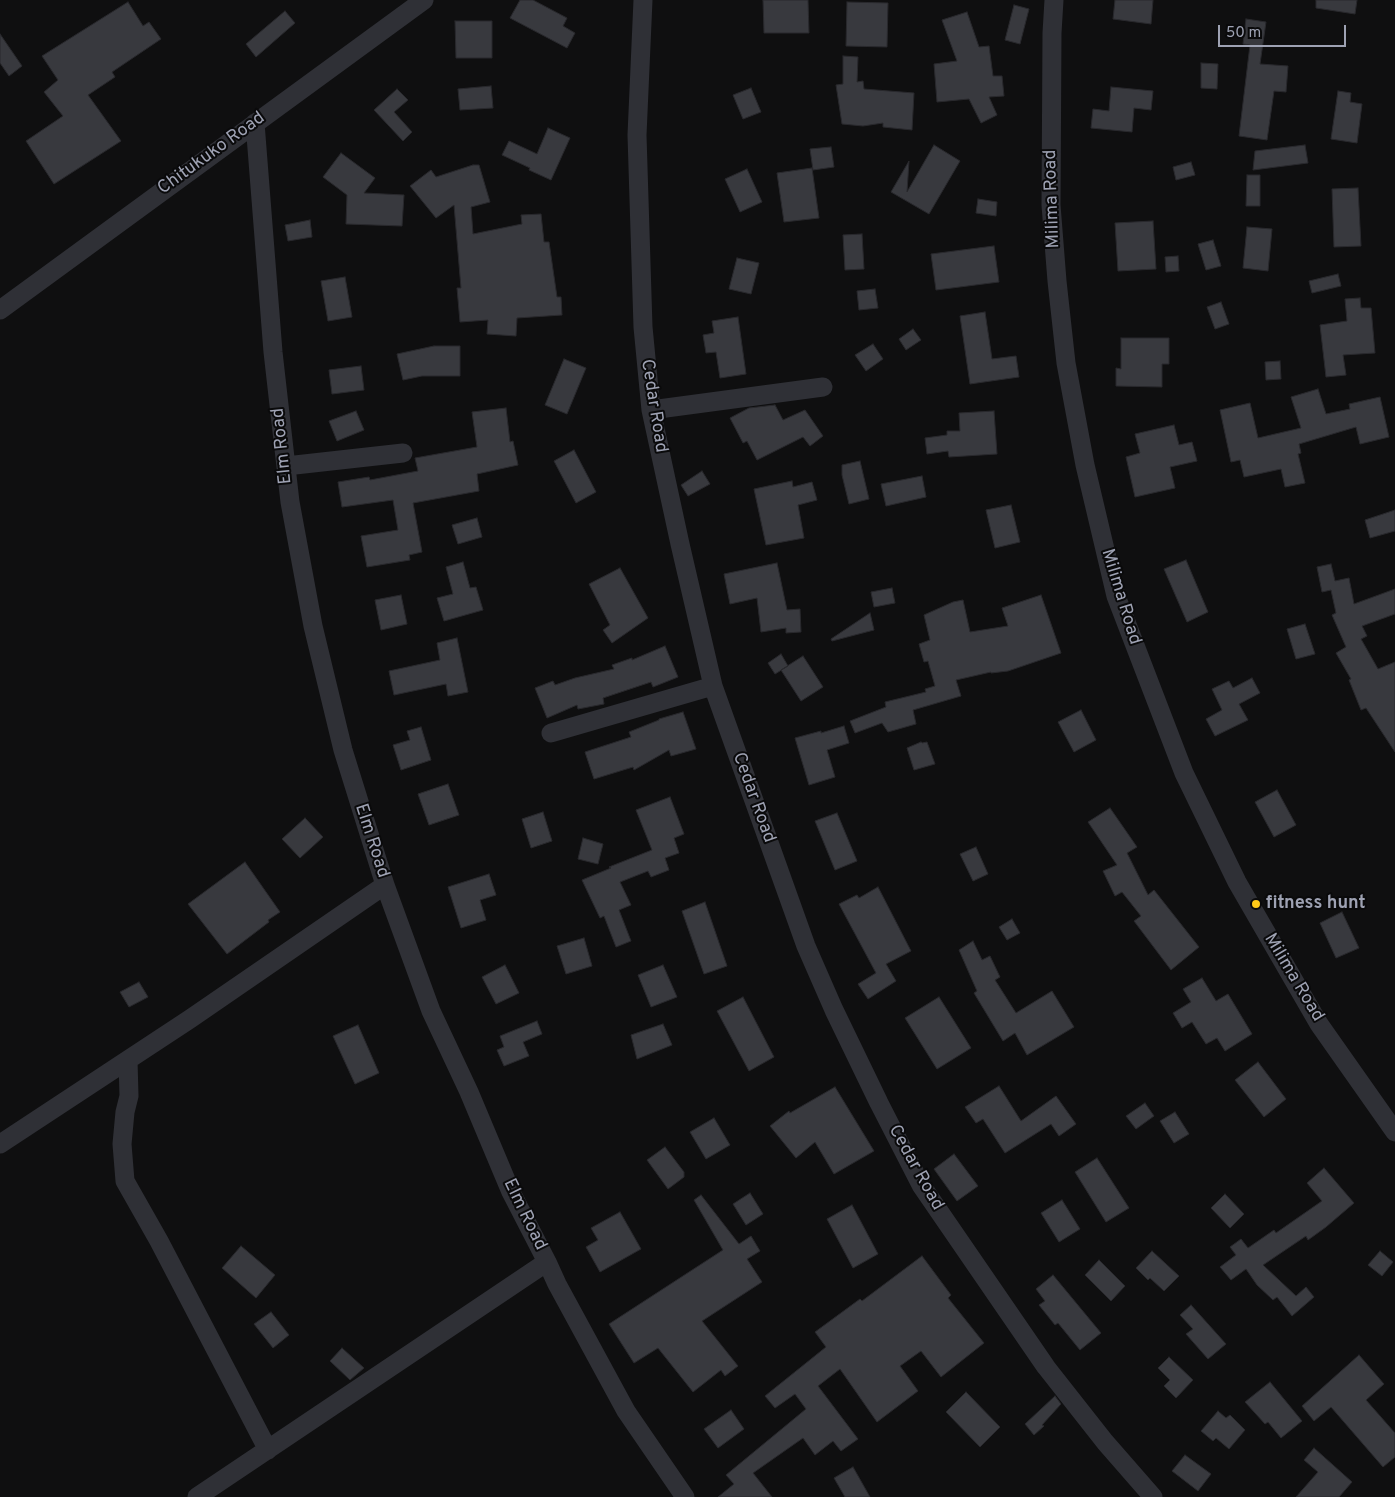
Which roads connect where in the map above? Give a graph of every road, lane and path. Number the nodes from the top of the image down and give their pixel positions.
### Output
1 (424, 0) edge
2 (643, 0) edge
3 (1054, 0) edge
4 (255, 123) junction
5 (0, 310) edge
6 (823, 388) dead end
7 (651, 410) junction
8 (403, 453) dead end
9 (286, 466) junction
10 (713, 686) junction
11 (551, 733) dead end
12 (386, 885) junction
13 (128, 1060) junction
14 (1395, 1132) edge
15 (0, 1144) edge
16 (548, 1262) junction
17 (268, 1450) junction
18 (197, 1497) edge
19 (685, 1497) edge
20 (1153, 1497) edge

1 - 4 street, Chitukuko Road
2 - 7 street, Cedar Road
3 - 14 street, Milima Road
4 - 5 street, Chitukuko Road
4 - 9 street, Elm Road
6 - 7 street
7 - 10 street, Cedar Road
8 - 9 street
9 - 12 street, Elm Road
10 - 11 street
10 - 20 street, Cedar Road
12 - 13 street
12 - 16 street, Elm Road
13 - 15 street
13 - 17 street
16 - 17 street
16 - 19 street, Elm Road
17 - 18 street

